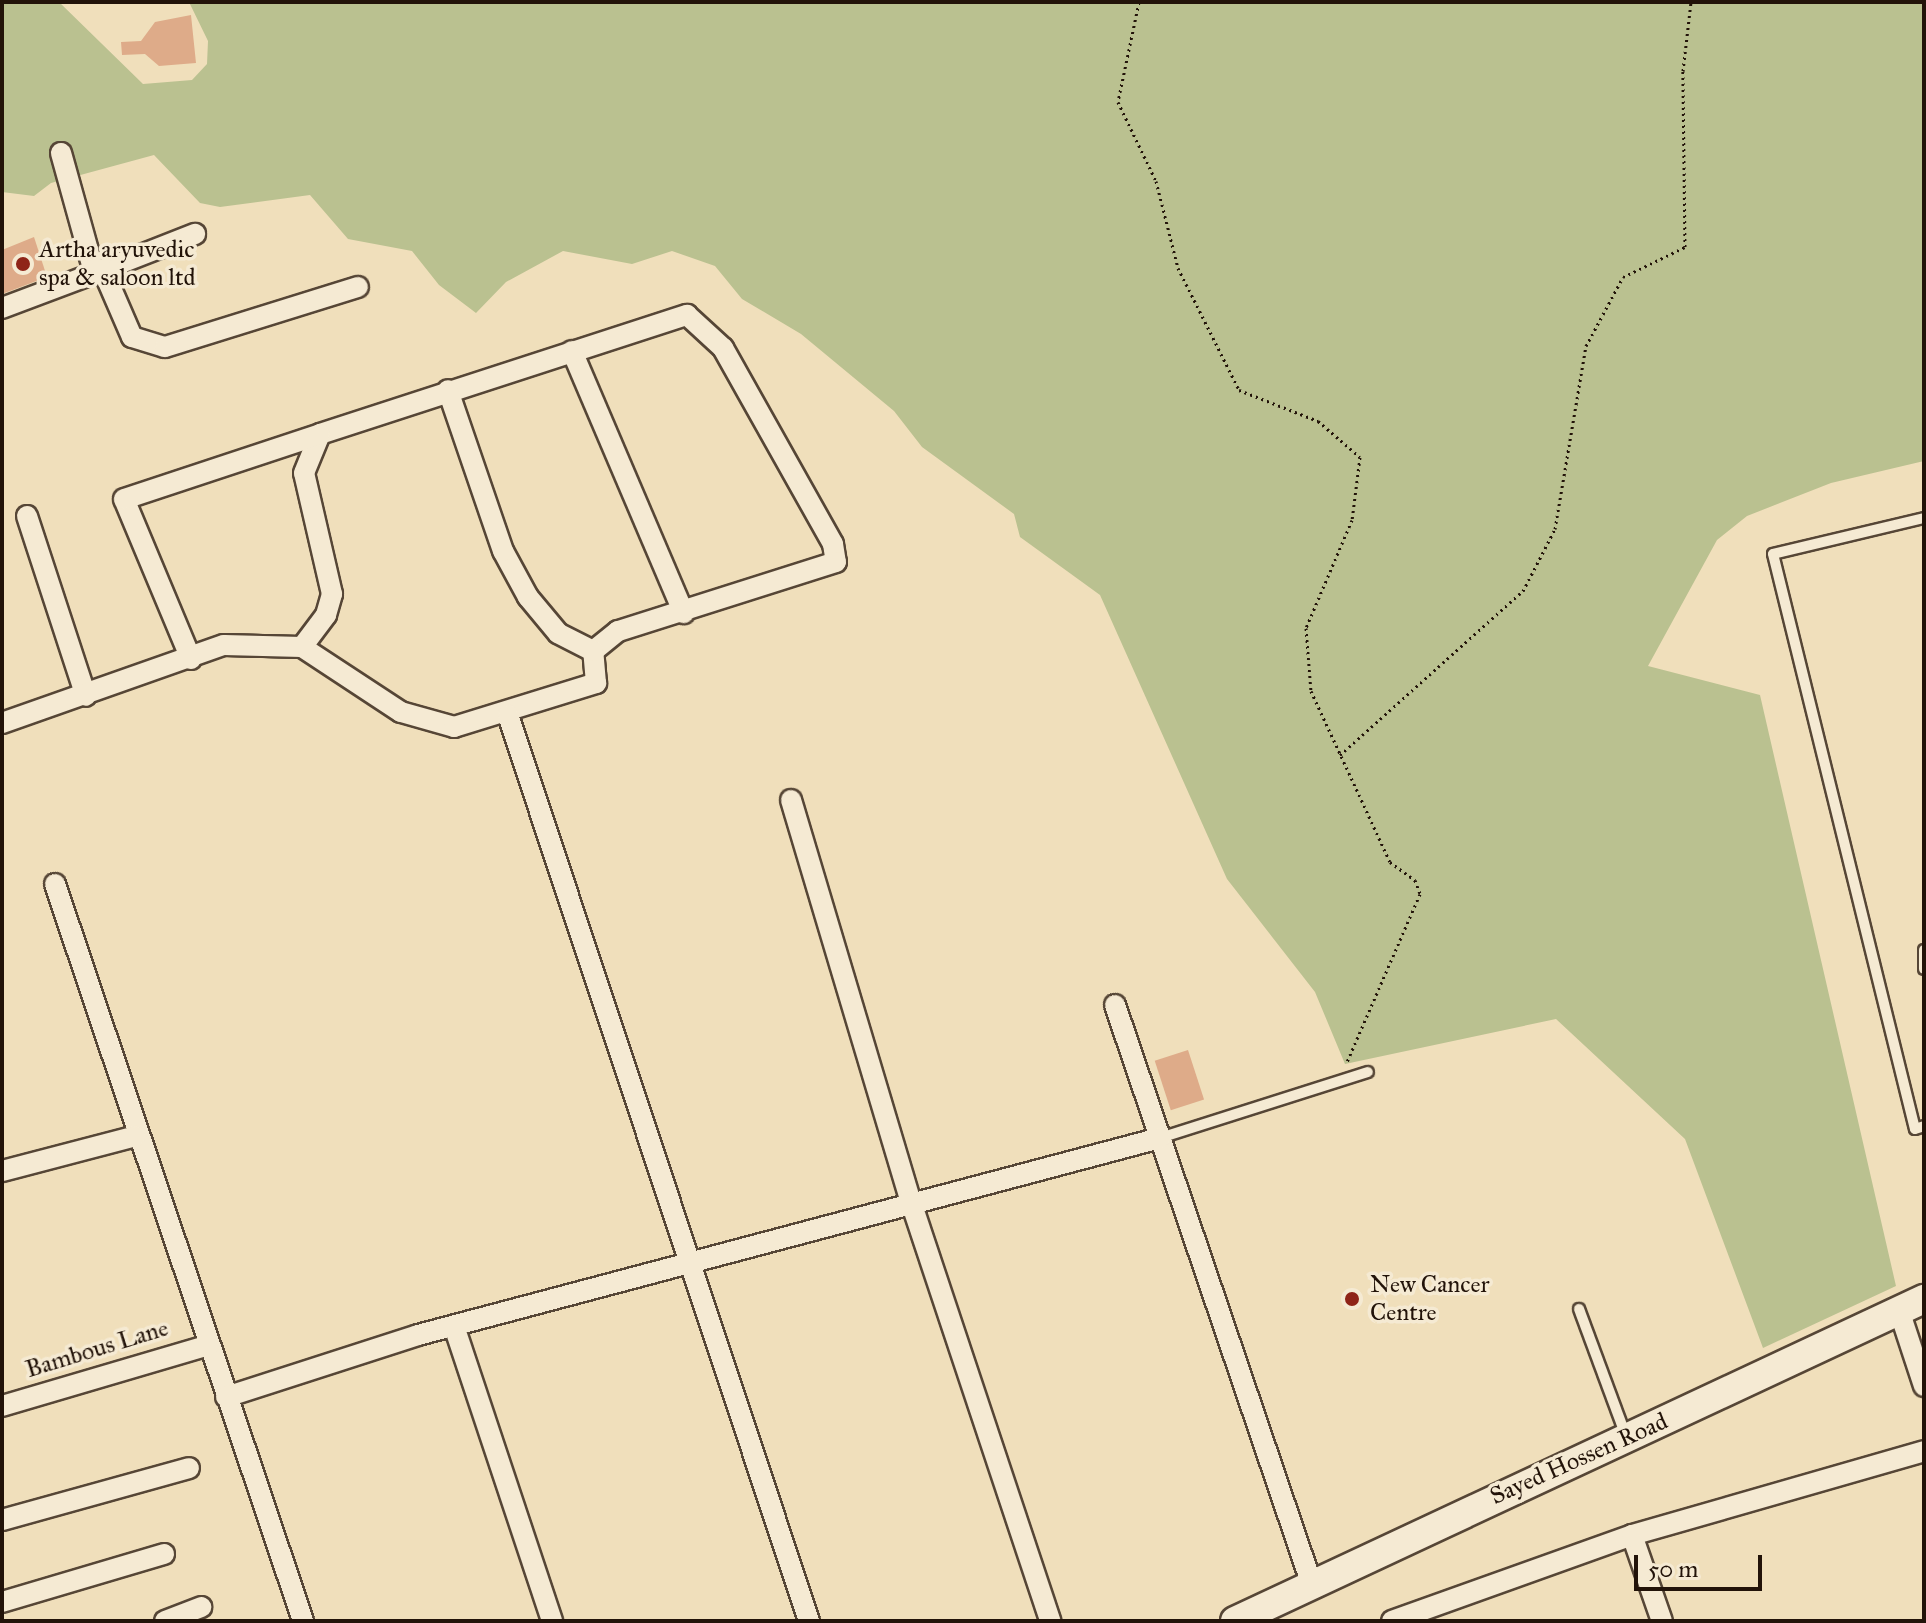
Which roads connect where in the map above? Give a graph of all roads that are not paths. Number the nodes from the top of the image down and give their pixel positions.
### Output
1 (61, 153) dead end
2 (195, 234) dead end
3 (99, 271) junction
4 (358, 287) dead end
5 (2, 308) edge
6 (572, 351) junction
7 (448, 390) junction
8 (320, 434) junction
9 (27, 516) dead end
10 (1924, 518) edge
11 (684, 613) junction
12 (302, 647) junction
13 (593, 651) junction
14 (191, 659) junction
15 (86, 696) junction
16 (508, 715) junction
17 (2, 723) edge
18 (791, 800) dead end
19 (55, 884) dead end
20 (1924, 950) edge
21 (1924, 969) edge
22 (1115, 1005) dead end
23 (1368, 1072) dead end
24 (1924, 1126) edge
25 (136, 1136) junction
26 (1160, 1138) junction
27 (2, 1171) edge
28 (910, 1199) junction
29 (690, 1264) junction
30 (1912, 1305) edge
31 (1579, 1309) dead end
32 (454, 1326) junction
33 (209, 1345) junction
34 (1924, 1386) edge
35 (226, 1397) junction
36 (2, 1406) edge
37 (1627, 1438) junction
38 (1924, 1451) edge
39 (189, 1468) dead end
40 (2, 1520) edge
41 (1632, 1535) junction
42 (164, 1554) dead end
43 (1313, 1588) junction
44 (2, 1602) edge
45 (201, 1607) dead end
46 (165, 1621) edge
47 (303, 1621) edge
48 (552, 1621) edge
49 (809, 1621) edge
50 (1050, 1621) edge
51 (1235, 1621) edge
52 (1392, 1621) edge
53 (1662, 1621) edge

1 - 3 street
2 - 3 street
3 - 4 street
3 - 5 street
6 - 7 street
6 - 11 street
6 - 11 street
7 - 8 street
7 - 13 street
8 - 12 street
8 - 14 street
9 - 15 street
10 - 24 lane
11 - 13 street
12 - 14 street
12 - 16 street
13 - 16 street
14 - 15 street
15 - 17 street
16 - 29 street
18 - 28 street
19 - 25 street
20 - 21 lane
22 - 26 street
23 - 26 lane
25 - 27 street
25 - 33 street
26 - 28 street
26 - 43 street
28 - 29 street
28 - 50 street
29 - 32 street
29 - 49 street
30 - 34 street
30 - 37 main road, Sayed Hossen Road
31 - 37 lane
32 - 35 street
32 - 48 street
33 - 35 street
33 - 36 street, Bambous Lane
35 - 47 street
37 - 43 main road, Sayed Hossen Road
38 - 41 street
39 - 40 street
41 - 52 street
41 - 53 street
42 - 44 street
43 - 51 main road, Sayed Hossen Road
45 - 46 street

